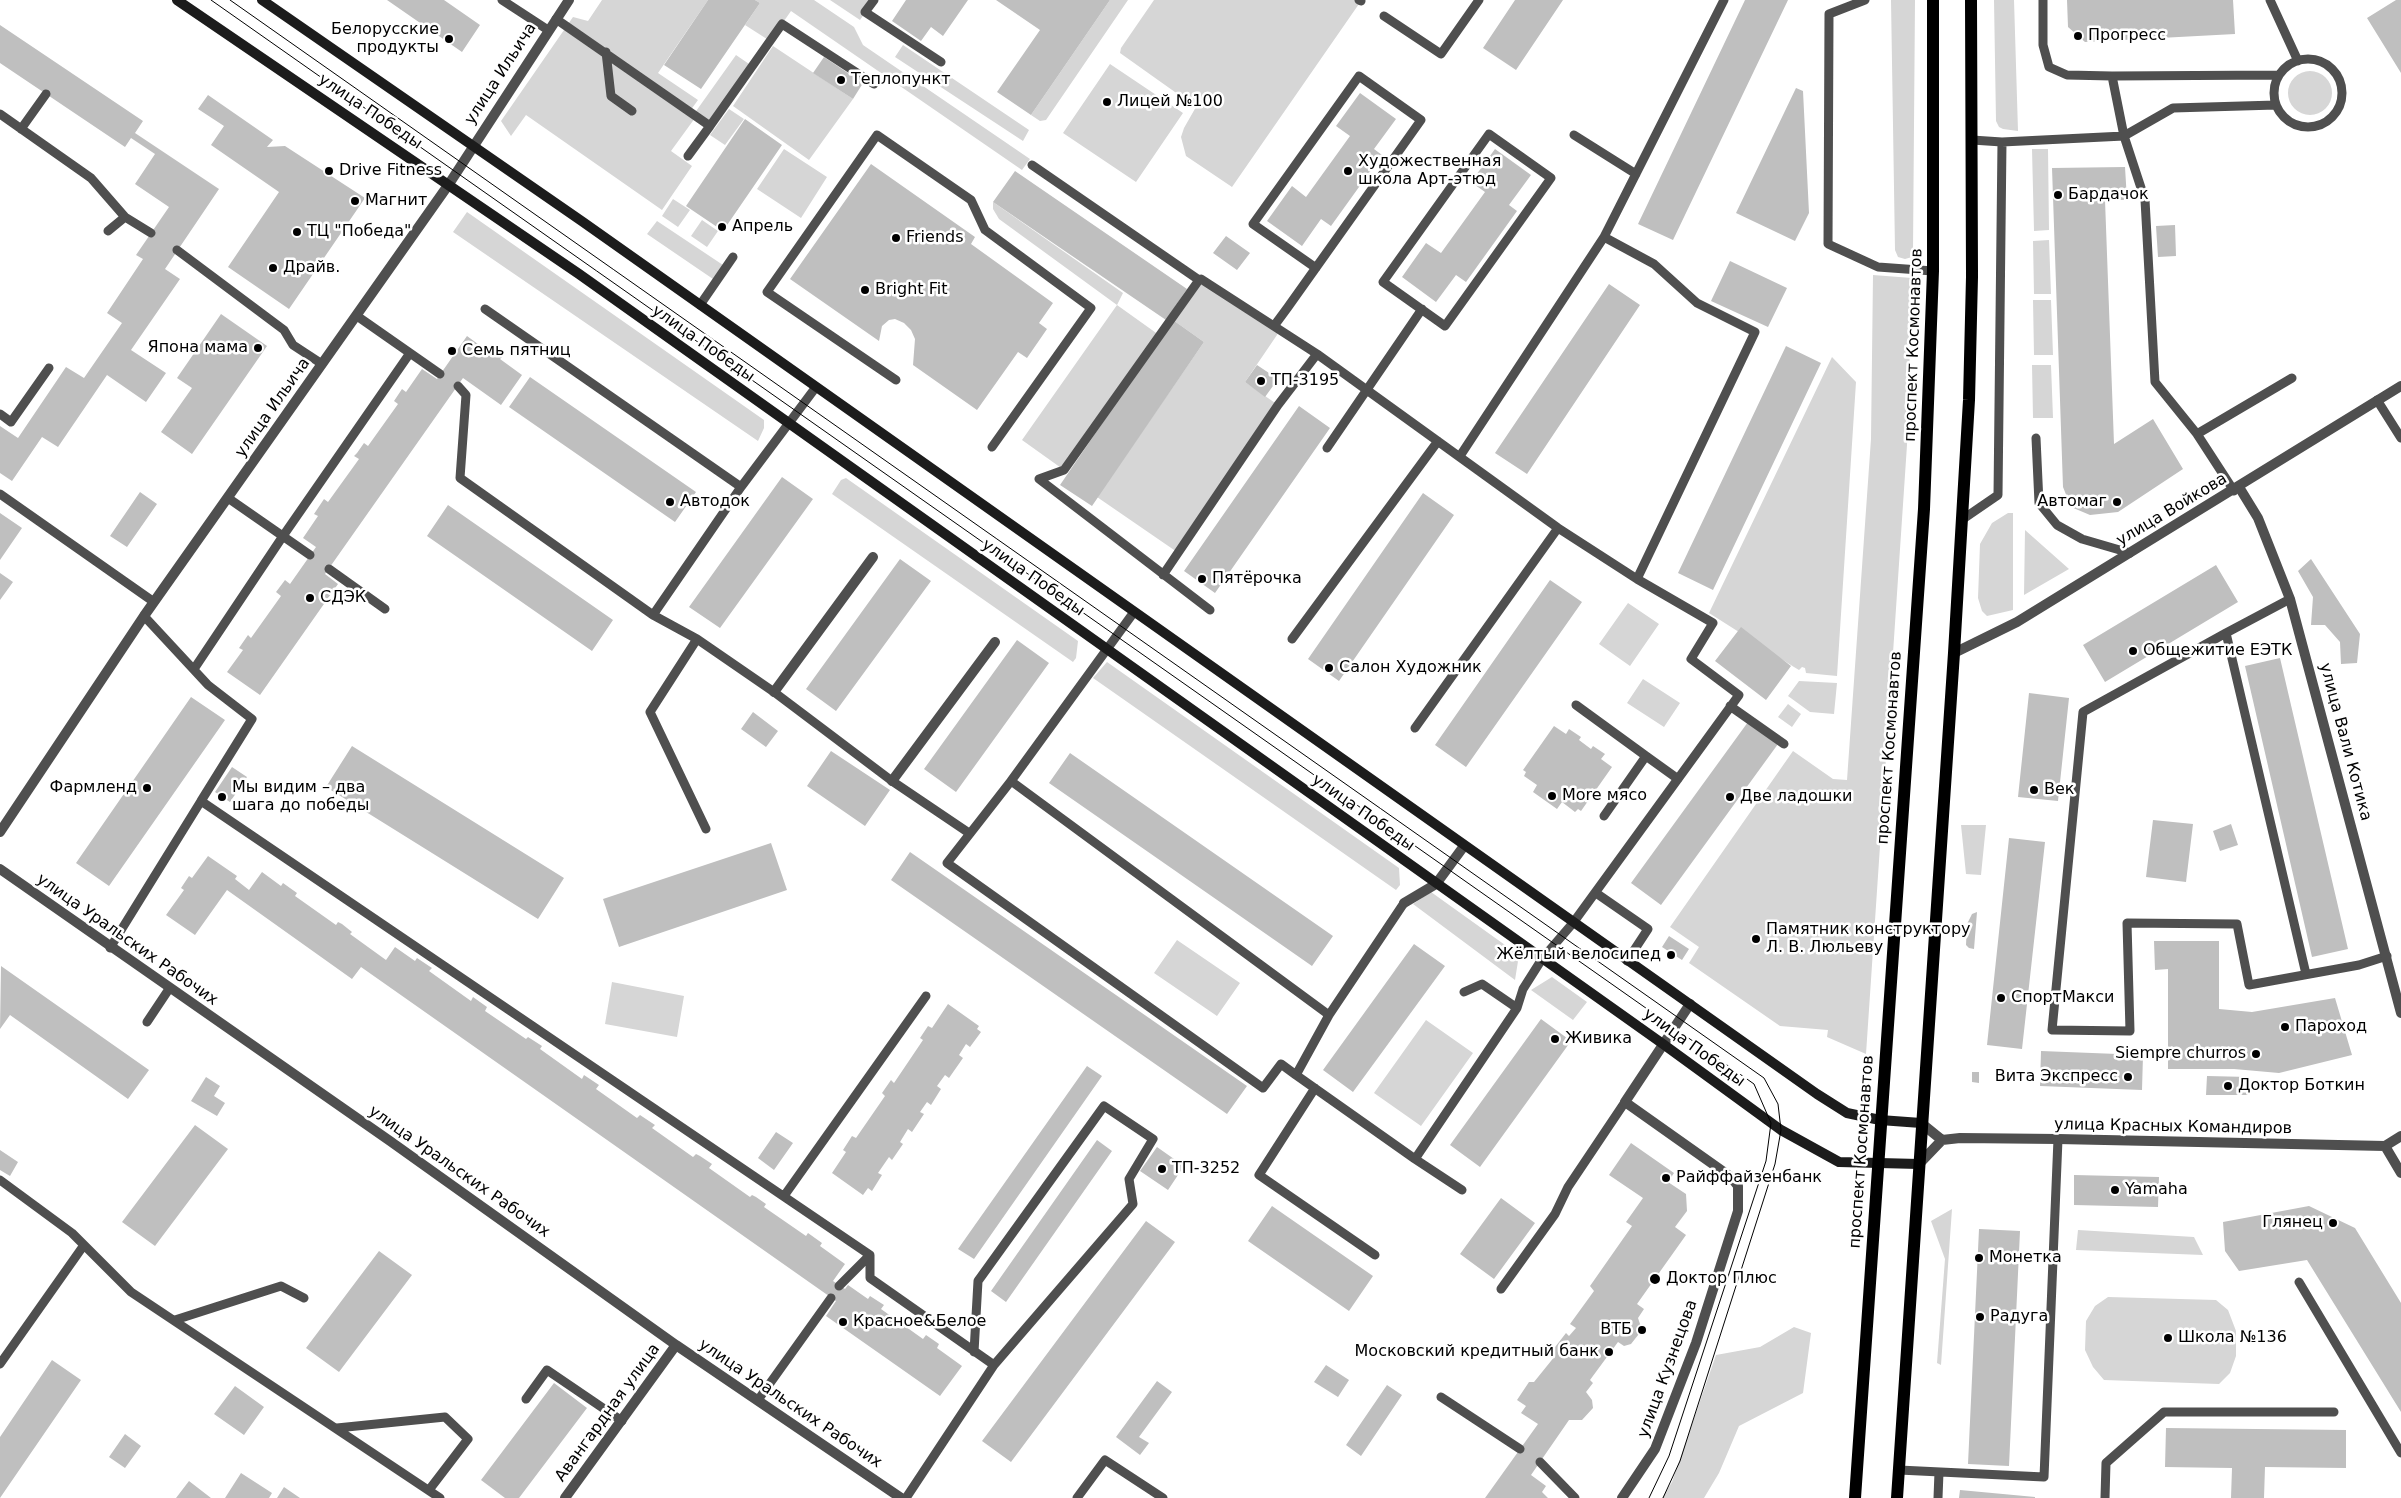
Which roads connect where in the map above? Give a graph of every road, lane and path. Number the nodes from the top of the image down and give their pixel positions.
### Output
1 (177, 0) edge
2 (262, 0) edge
3 (502, 0) edge
4 (569, 0) edge
5 (874, 0) edge
6 (1479, 0) edge
7 (1724, 0) edge
8 (1865, 0) edge
9 (1933, 0) edge
10 (1971, 0) edge
11 (2043, 0) edge
12 (2270, 0) edge
13 (1384, 16) dead end
14 (556, 19) junction
15 (548, 30) junction
16 (606, 52) junction
17 (2298, 61) junction
18 (940, 62) dead end
19 (2279, 75) junction
20 (2112, 76) junction
21 (874, 84) dead end
22 (46, 94) dead end
23 (2276, 105) junction
24 (632, 111) dead end
25 (0, 114) edge
26 (710, 126) junction
27 (21, 129) junction
28 (1574, 135) dead end
29 (2124, 136) junction
30 (1972, 140) junction
31 (2002, 142) junction
32 (473, 145) junction
33 (688, 156) dead end
34 (1032, 165) dead end
35 (1636, 174) junction
36 (449, 184) junction
37 (125, 217) junction
38 (108, 231) dead end
39 (151, 234) dead end
40 (1604, 237) junction
41 (177, 250) dead end
42 (733, 257) dead end
43 (1316, 268) junction
44 (1933, 271) junction
45 (1199, 280) junction
46 (700, 305) junction
47 (485, 309) dead end
48 (1422, 309) junction
49 (357, 316) junction
50 (1274, 326) junction
51 (410, 353) junction
52 (1316, 354) junction
53 (322, 364) junction
54 (49, 368) dead end
55 (440, 374) dead end
56 (2292, 378) dead end
57 (896, 380) dead end
58 (458, 386) dead end
59 (2401, 386) edge
60 (816, 387) junction
61 (1366, 389) junction
62 (2377, 400) junction
63 (0, 414) edge
64 (789, 423) junction
65 (2197, 434) junction
66 (2036, 438) dead end
67 (2401, 438) edge
68 (1438, 440) junction
69 (992, 447) dead end
70 (1327, 448) dead end
71 (1460, 456) junction
72 (741, 487) junction
73 (2236, 489) junction
74 (0, 494) edge
75 (228, 498) junction
76 (1962, 519) junction
77 (1558, 528) junction
78 (283, 536) junction
79 (2130, 553) junction
80 (310, 555) dead end
81 (873, 557) dead end
82 (328, 569) dead end
83 (1163, 575) junction
84 (1638, 579) junction
85 (2290, 599) junction
86 (154, 602) junction
87 (385, 609) dead end
88 (1210, 610) dead end
89 (1134, 612) junction
90 (653, 615) junction
91 (144, 616) junction
92 (2226, 633) junction
93 (697, 639) junction
94 (1292, 639) dead end
95 (995, 642) dead end
96 (1107, 649) junction
97 (1954, 653) junction
98 (194, 669) junction
99 (774, 692) junction
100 (1576, 704) dead end
101 (1730, 706) junction
102 (1415, 728) dead end
103 (1784, 744) dead end
104 (1646, 756) junction
105 (1678, 779) junction
106 (892, 781) junction
107 (1010, 781) junction
108 (201, 801) junction
109 (1604, 816) dead end
110 (706, 829) dead end
111 (0, 832) edge
112 (969, 833) junction
113 (1464, 846) junction
114 (0, 869) edge
115 (1436, 884) junction
116 (1596, 892) junction
117 (1404, 903) joint
118 (1574, 924) junction
119 (110, 948) junction
120 (2387, 956) junction
121 (1542, 959) junction
122 (1627, 961) junction
123 (2306, 974) junction
124 (169, 988) junction
125 (1464, 992) dead end
126 (926, 996) dead end
127 (1690, 1004) junction
128 (1517, 1008) junction
129 (2401, 1013) edge
130 (1329, 1015) junction
131 (147, 1022) dead end
132 (1663, 1044) junction
133 (1296, 1075) junction
134 (1315, 1088) junction
135 (1625, 1102) junction
136 (1880, 1120) junction
137 (1921, 1123) junction
138 (2401, 1136) edge
139 (2058, 1139) junction
140 (1942, 1140) junction
141 (2385, 1146) junction
142 (1415, 1159) junction
143 (1877, 1164) junction
144 (1919, 1164) junction
145 (2401, 1173) edge
146 (0, 1180) edge
147 (1462, 1190) dead end
148 (784, 1196) junction
149 (84, 1245) junction
150 (870, 1255) junction
151 (1375, 1255) dead end
152 (2299, 1282) dead end
153 (839, 1286) dead end
154 (1501, 1289) dead end
155 (304, 1298) dead end
156 (831, 1298) dead end
157 (175, 1320) junction
158 (676, 1345) junction
159 (974, 1352) junction
160 (0, 1364) edge
161 (994, 1365) junction
162 (1441, 1398) dead end
163 (526, 1399) dead end
164 (758, 1400) junction
165 (2334, 1412) dead end
166 (622, 1422) junction
167 (337, 1428) junction
168 (1520, 1449) dead end
169 (2401, 1453) edge
170 (1540, 1462) dead end
171 (1899, 1470) junction
172 (1939, 1472) junction
173 (429, 1490) junction
174 (440, 1498) edge
175 (565, 1498) edge
176 (901, 1498) edge
177 (906, 1498) edge
178 (1077, 1498) edge
179 (1163, 1498) edge
180 (1575, 1498) edge
181 (1622, 1498) edge
182 (1855, 1498) edge
183 (1897, 1498) edge
184 (1938, 1498) edge
185 (2104, 1498) edge

1 - 36 main road, улица Победы
2 - 32 main road, улица Победы
3 - 15 lane
4 - 14 street, улица Ильича
5 - 18 lane
6 - 13 lane
7 - 35 lane
8 - 44 lane
9 - 44 main road, проспект Космонавтов
10 - 30 main road
11 - 20 lane
12 - 17 lane
14 - 15 street, улица Ильича
14 - 16 lane
15 - 32 street, улица Ильича
16 - 24 lane
16 - 26 lane
17 - 19 lane
17 - 23 lane
19 - 20 lane
19 - 23 lane
20 - 29 lane
21 - 26 lane
22 - 27 lane
23 - 29 lane
25 - 27 lane
26 - 33 lane
27 - 37 lane
28 - 35 lane
29 - 31 lane
29 - 65 lane
30 - 31 lane
30 - 76 main road
31 - 76 lane
32 - 36 street, улица Ильича
32 - 46 main road, улица Победы
34 - 45 lane
35 - 40 lane
36 - 49 street, улица Ильича
36 - 64 main road, улица Победы
37 - 38 lane
37 - 39 lane
40 - 71 lane
40 - 84 lane
41 - 53 lane
42 - 46 lane
43 - 43 lane
43 - 50 lane
44 - 136 main road, проспект Космонавтов
45 - 50 lane
45 - 83 lane
46 - 60 main road, улица Победы
47 - 72 lane
48 - 48 lane
48 - 61 lane
49 - 51 lane
49 - 53 street, улица Ильича
50 - 52 lane
51 - 55 lane
51 - 78 lane
52 - 61 lane
52 - 83 lane
53 - 75 street, улица Ильича
54 - 63 lane
56 - 65 lane
57 - 69 lane
58 - 90 lane
59 - 62 street, улица Войкова
60 - 64 lane
60 - 89 main road, улица Победы
61 - 68 lane
61 - 70 lane
62 - 67 lane
62 - 73 street, улица Войкова
64 - 72 lane
64 - 96 main road, улица Победы
65 - 73 lane
66 - 79 lane
68 - 71 lane
68 - 94 lane
71 - 77 lane
72 - 90 lane
73 - 79 street, улица Войкова
73 - 85 street, улица Вали Котика
74 - 86 lane
75 - 78 lane
75 - 86 street, улица Ильича
76 - 97 main road
77 - 84 lane
77 - 102 lane
78 - 80 lane
78 - 98 lane
79 - 97 street, улица Войкова
81 - 99 street
82 - 87 lane
83 - 88 lane
84 - 101 lane
85 - 92 lane
85 - 120 street, улица Вали Котика
86 - 91 street, улица Ильича
89 - 96 lane
89 - 113 main road, улица Победы
90 - 93 lane
91 - 98 lane
91 - 111 street, улица Ильича
92 - 123 lane
92 - 123 lane
93 - 99 lane
93 - 110 lane
95 - 106 street
96 - 107 lane
96 - 115 main road, улица Победы
97 - 137 main road
98 - 108 lane
99 - 106 lane
100 - 104 lane
101 - 103 lane
101 - 105 lane
104 - 105 lane
104 - 109 lane
105 - 116 lane
106 - 112 lane
107 - 112 lane
107 - 130 lane
108 - 119 lane
108 - 148 lane
112 - 133 lane
113 - 115 street
113 - 118 main road, улица Победы
114 - 119 street, улица Уральских Рабочих
115 - 117 street
115 - 121 main road, улица Победы
116 - 118 lane
116 - 122 lane
117 - 130 lane
118 - 121 lane
118 - 122 main road, улица Победы
119 - 124 street, улица Уральских Рабочих
120 - 123 lane
120 - 129 street, улица Вали Котика
121 - 128 lane
121 - 132 main road, улица Победы
122 - 127 main road, улица Победы
124 - 131 lane
124 - 158 street, улица Уральских Рабочих
125 - 128 lane
126 - 148 lane
127 - 132 street
127 - 136 main road, улица Победы
128 - 142 lane
130 - 133 lane
132 - 135 street
132 - 143 main road, улица Победы
133 - 134 lane
134 - 142 lane
134 - 151 lane
135 - 154 lane
135 - 181 street, улица Кузнецова
136 - 137 main road, улица Победы
136 - 143 main road, проспект Космонавтов
137 - 140 street
137 - 144 main road
138 - 141 street
139 - 140 street, улица Красных Командиров
139 - 141 street, улица Красных Командиров
139 - 172 lane
140 - 144 street
141 - 145 street
142 - 147 lane
143 - 144 main road, улица Победы
143 - 182 main road, проспект Космонавтов
144 - 171 main road
146 - 149 lane
148 - 150 lane
149 - 157 lane
149 - 160 lane
150 - 153 lane
150 - 159 lane
152 - 169 lane
155 - 157 lane
156 - 164 lane
157 - 167 lane
158 - 164 street, улица Уральских Рабочих
158 - 166 street, Авангардная улица
159 - 161 lane
159 - 161 lane
161 - 177 lane
162 - 168 lane
163 - 166 lane
164 - 176 street, улица Уральских Рабочих
165 - 185 lane
166 - 175 street, Авангардная улица
167 - 173 lane
167 - 173 lane
170 - 180 lane
171 - 172 lane
171 - 183 main road
172 - 184 lane
173 - 174 lane
178 - 179 lane

